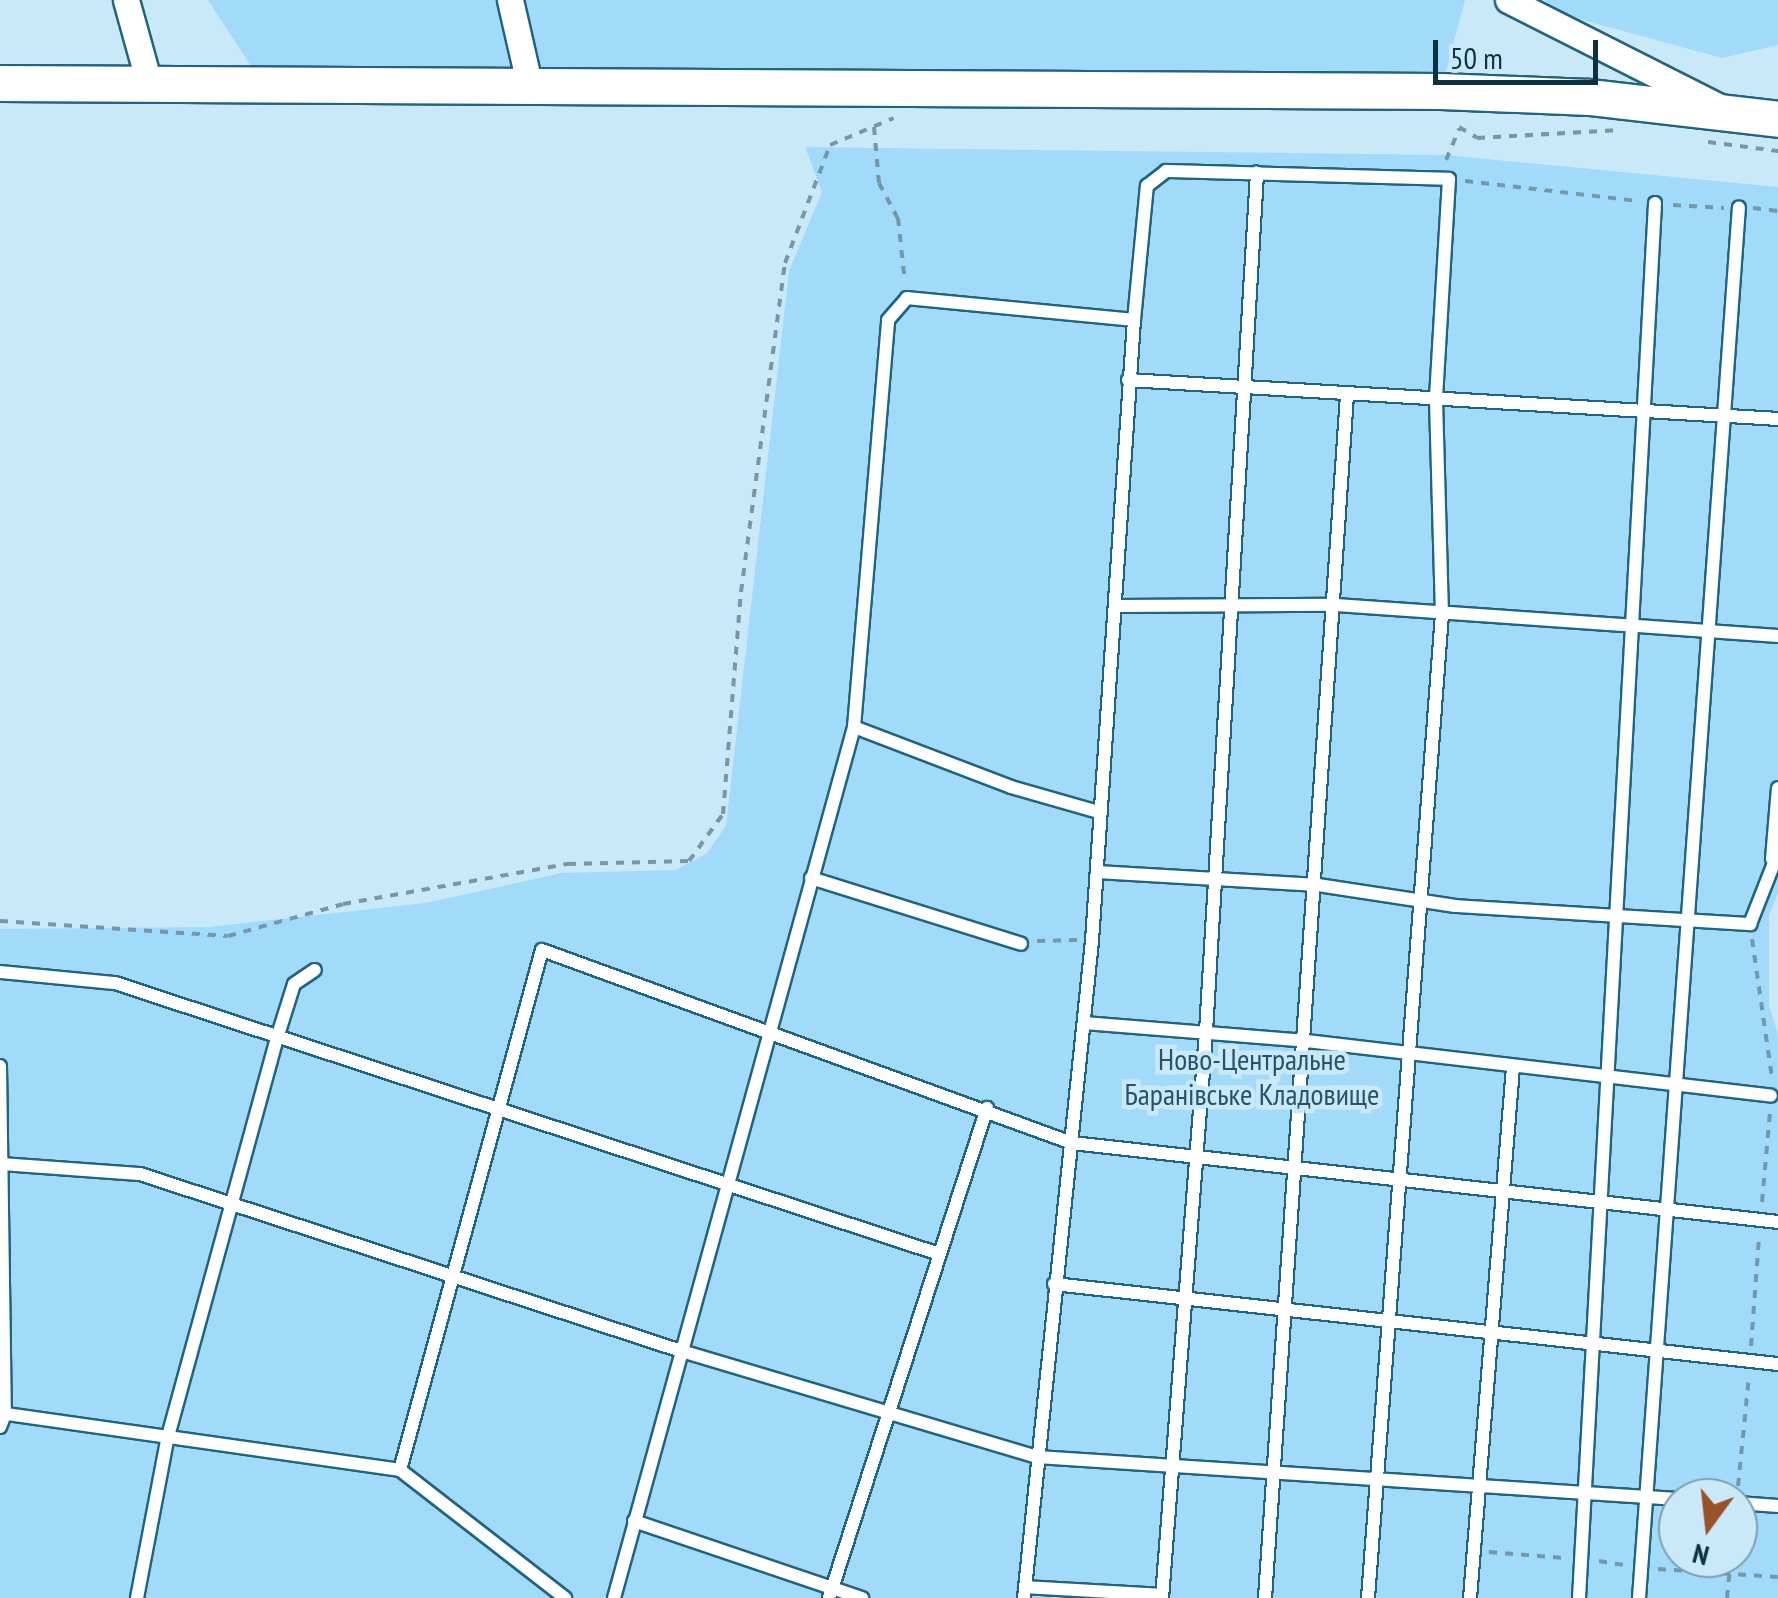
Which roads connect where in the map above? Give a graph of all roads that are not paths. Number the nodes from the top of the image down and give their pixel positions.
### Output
1 (126, 0) edge
2 (510, 0) edge
3 (1508, 0) edge
4 (0, 83) edge
5 (149, 83) junction
6 (529, 83) junction
7 (1734, 114) junction
8 (1778, 119) edge
9 (1257, 174) junction
10 (1656, 203) road end
11 (1739, 208) road end
12 (1134, 320) junction
13 (1128, 380) junction
14 (1243, 385) junction
15 (1347, 396) junction
16 (1436, 400) junction
17 (1647, 411) junction
18 (1720, 415) junction
19 (1778, 419) edge
20 (1232, 603) junction
21 (1336, 605) junction
22 (1117, 606) junction
23 (1442, 614) junction
24 (1632, 626) junction
25 (1706, 629) junction
26 (1778, 636) edge
27 (854, 727) junction
28 (1778, 788) edge
29 (1098, 812) junction
30 (1778, 853) edge
31 (1097, 872) junction
32 (1770, 872) junction
33 (811, 878) junction
34 (1215, 880) junction
35 (1318, 885) junction
36 (1422, 896) junction
37 (1618, 914) junction
38 (1686, 921) junction
39 (1021, 944) road end
40 (315, 970) dead end
41 (0, 972) edge
42 (1084, 1023) junction
43 (768, 1028) junction
44 (1206, 1032) junction
45 (278, 1035) junction
46 (1306, 1041) junction
47 (1409, 1054) junction
48 (0, 1066) edge
49 (1513, 1067) junction
50 (1609, 1078) junction
51 (1675, 1086) junction
52 (1771, 1096) dead end
53 (987, 1108) junction
54 (499, 1110) junction
55 (1072, 1144) junction
56 (1194, 1160) junction
57 (1, 1164) edge
58 (1296, 1170) junction
59 (1400, 1182) junction
60 (724, 1184) junction
61 (1506, 1194) junction
62 (1602, 1203) junction
63 (233, 1206) junction
64 (1666, 1210) junction
65 (1778, 1222) edge
66 (936, 1254) junction
67 (453, 1275) junction
68 (1054, 1284) junction
69 (1182, 1300) junction
70 (1287, 1306) junction
71 (1389, 1322) junction
72 (1494, 1334) junction
73 (1595, 1345) junction
74 (678, 1350) junction
75 (1657, 1353) junction
76 (1778, 1364) edge
77 (886, 1412) junction
78 (2, 1418) edge
79 (167, 1440) junction
80 (1038, 1457) junction
81 (1173, 1462) junction
82 (1275, 1469) junction
83 (400, 1470) junction
84 (1379, 1475) junction
85 (1480, 1483) junction
86 (1586, 1491) junction
87 (1644, 1497) junction
88 (1658, 1498) edge
89 (634, 1521) junction
90 (830, 1593) edge
91 (1025, 1593) edge
92 (1162, 1596) edge
93 (137, 1598) edge
94 (565, 1598) edge
95 (614, 1598) edge
96 (862, 1598) edge
97 (1265, 1598) edge
98 (1368, 1598) edge
99 (1470, 1598) edge
100 (1578, 1598) edge
101 (1639, 1598) edge

1 - 5 street
2 - 6 street
3 - 7 street
4 - 5 main road
5 - 6 main road
6 - 7 main road
7 - 8 main road
9 - 12 lane
9 - 14 lane
9 - 16 lane
10 - 17 lane
11 - 18 lane
12 - 13 lane
12 - 27 lane
13 - 14 lane
13 - 22 lane
14 - 15 lane
14 - 20 lane
15 - 16 lane
15 - 21 lane
16 - 17 lane
16 - 23 lane
17 - 18 lane
17 - 24 lane
18 - 19 lane
18 - 25 lane
20 - 21 lane
20 - 22 lane
20 - 34 lane
21 - 23 lane
21 - 35 lane
22 - 29 lane
23 - 24 lane
23 - 36 lane
24 - 25 lane
24 - 37 lane
25 - 26 lane
25 - 38 lane
27 - 29 lane
27 - 33 lane
28 - 32 lane
29 - 31 lane
30 - 32 lane
31 - 34 lane
31 - 42 lane
32 - 38 lane
33 - 39 lane
33 - 43 lane
34 - 35 lane
34 - 44 lane
35 - 36 lane
35 - 46 lane
36 - 37 lane
36 - 47 lane
37 - 38 lane
37 - 50 lane
38 - 51 lane
40 - 45 lane
41 - 45 lane
42 - 44 lane
42 - 55 lane
43 - 53 lane
43 - 54 lane
43 - 60 lane
44 - 46 lane
44 - 56 lane
45 - 54 lane
45 - 63 lane
46 - 47 lane
46 - 58 lane
47 - 49 lane
47 - 59 lane
48 - 57 lane
49 - 50 lane
49 - 61 lane
50 - 51 lane
50 - 62 lane
51 - 52 lane
51 - 64 lane
53 - 55 lane
53 - 66 lane
54 - 60 lane
54 - 67 lane
55 - 56 lane
55 - 68 lane
56 - 58 lane
56 - 69 lane
57 - 63 lane
57 - 78 lane
58 - 59 lane
58 - 70 lane
59 - 61 lane
59 - 71 lane
60 - 66 lane
60 - 74 lane
61 - 62 lane
61 - 72 lane
62 - 64 lane
62 - 73 lane
63 - 67 lane
63 - 79 lane
64 - 65 lane
64 - 75 lane
66 - 77 lane
67 - 74 lane
67 - 83 lane
68 - 69 lane
68 - 80 lane
69 - 70 lane
69 - 81 lane
70 - 71 lane
70 - 82 lane
71 - 72 lane
71 - 84 lane
72 - 73 lane
72 - 85 lane
73 - 75 lane
73 - 86 lane
74 - 77 lane
74 - 89 lane
75 - 76 lane
75 - 87 lane
77 - 80 lane
77 - 90 lane
78 - 79 lane
79 - 83 lane
79 - 93 lane
80 - 81 lane
80 - 91 lane
81 - 82 lane
81 - 92 lane
82 - 84 lane
82 - 97 lane
83 - 94 lane
84 - 85 lane
84 - 98 lane
85 - 86 lane
85 - 99 lane
86 - 87 lane
86 - 100 lane
87 - 88 lane
87 - 101 lane
89 - 90 lane
89 - 95 lane
90 - 96 lane
91 - 92 lane

